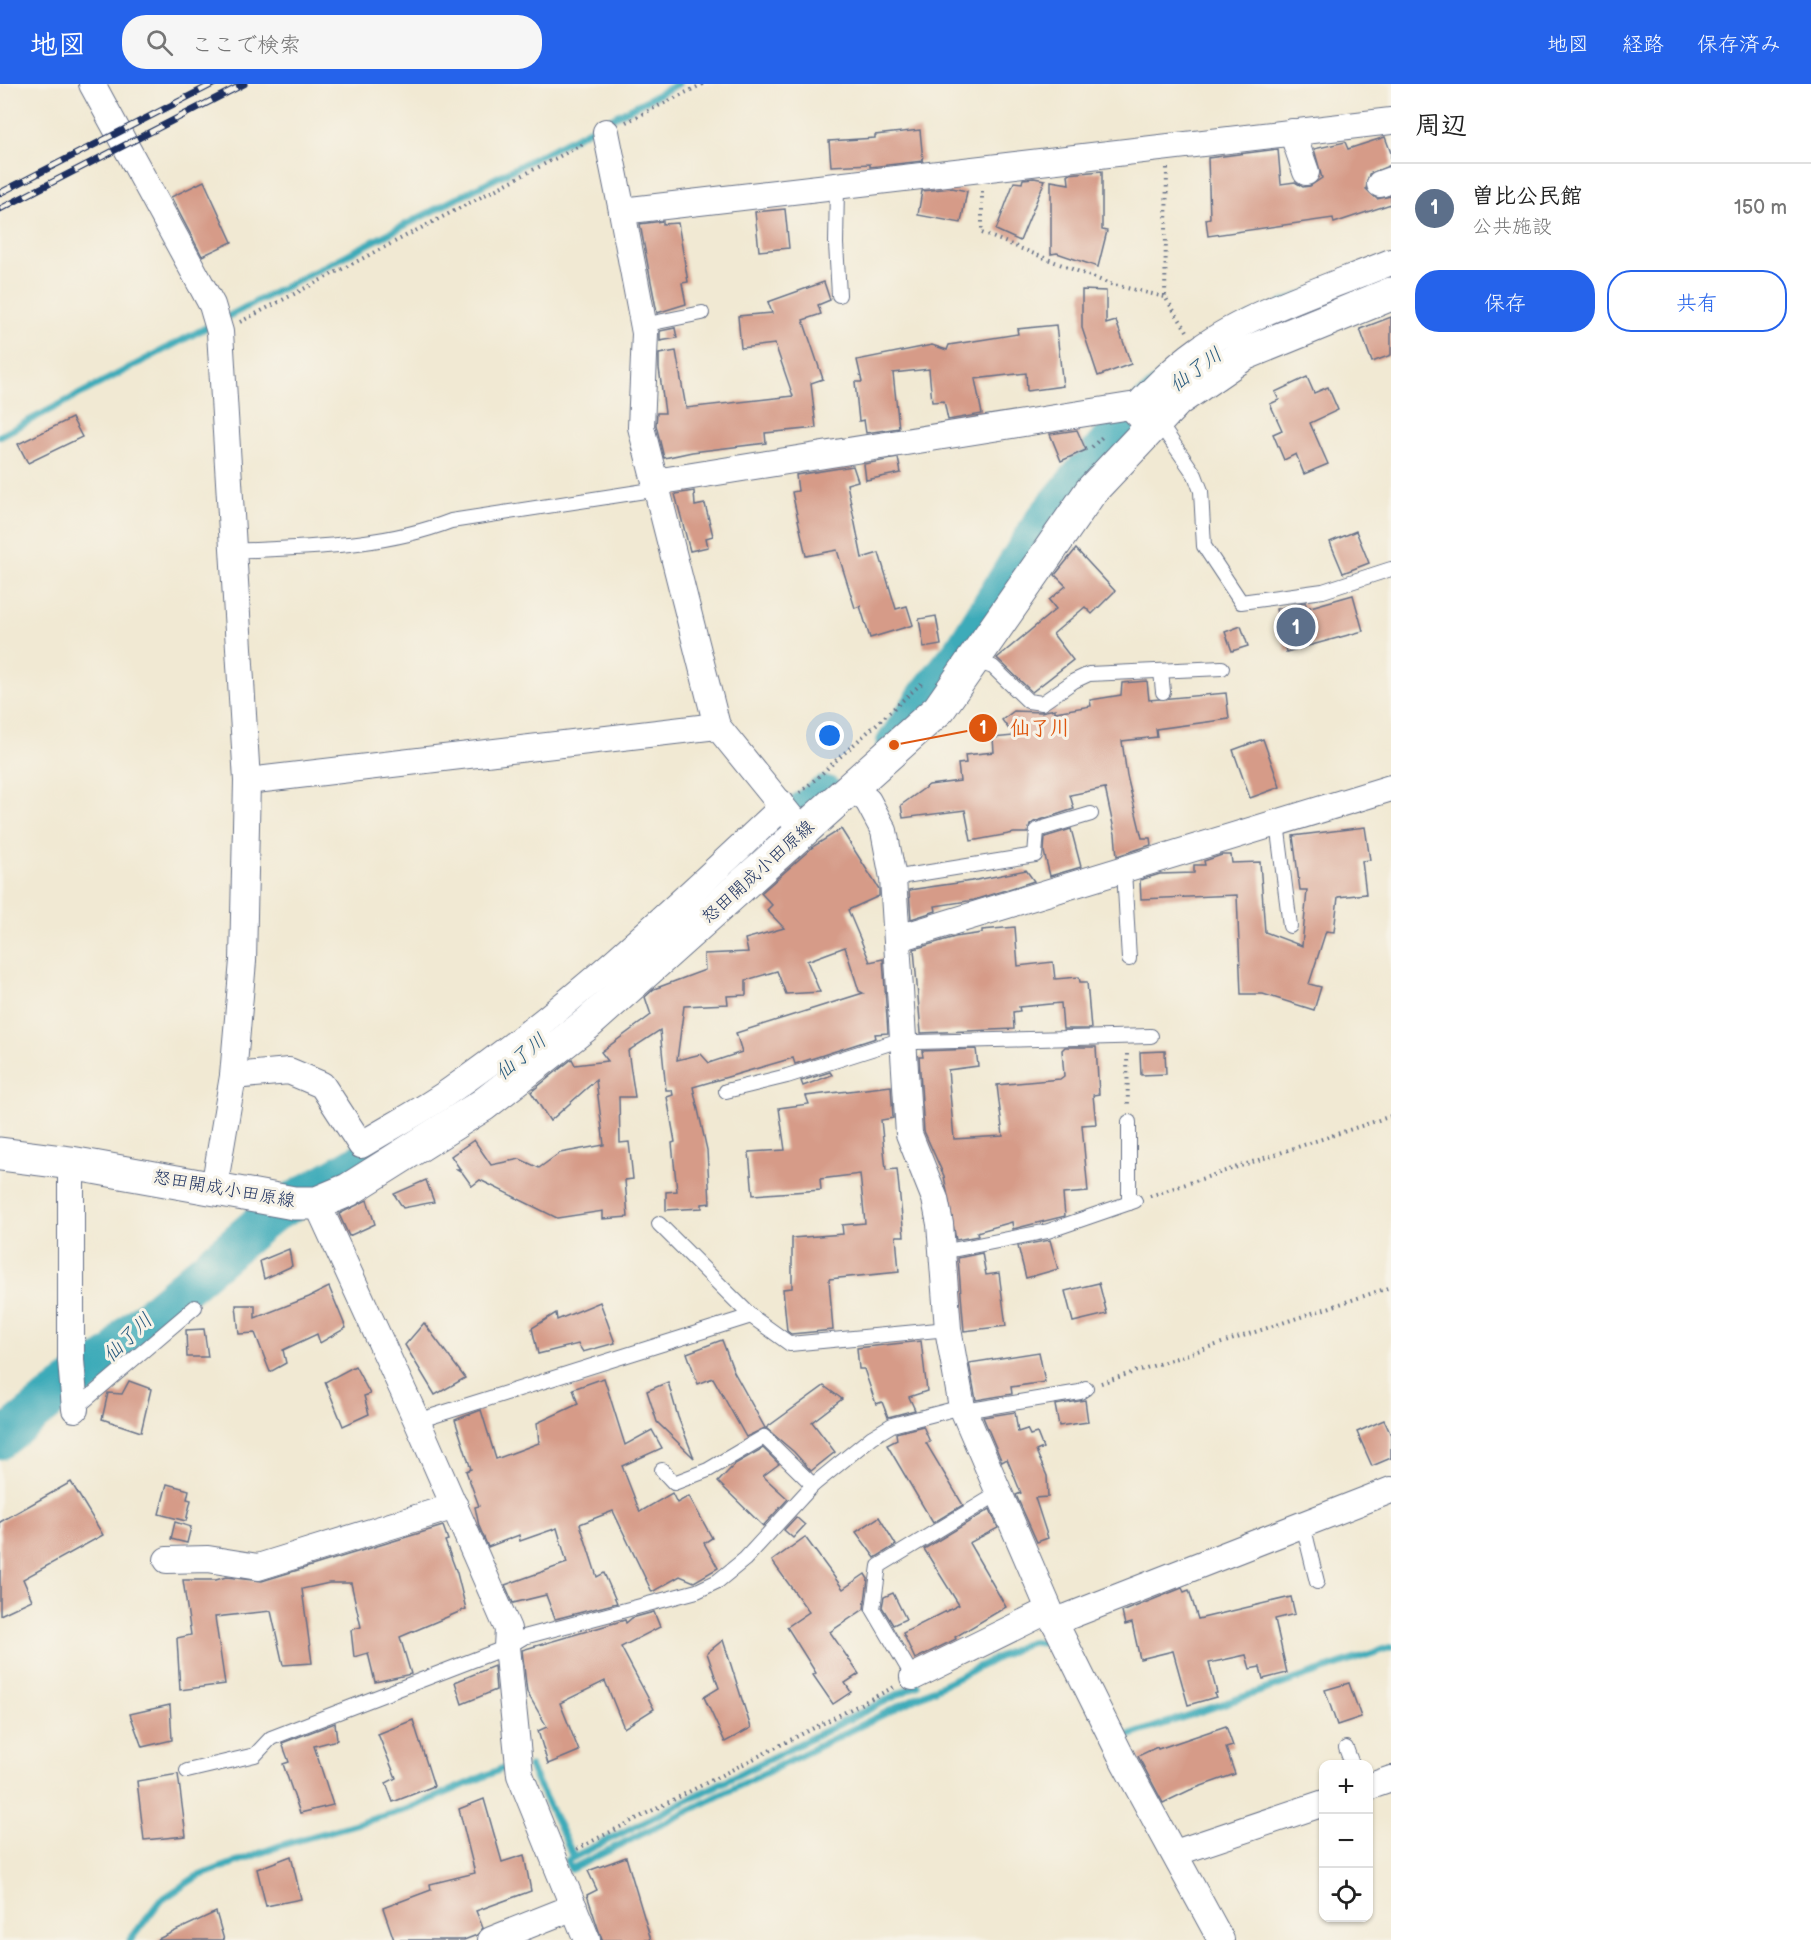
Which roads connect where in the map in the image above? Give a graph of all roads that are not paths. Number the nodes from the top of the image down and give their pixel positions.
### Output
1 (92, 84) edge
2 (1391, 120) edge
3 (606, 132) road end
4 (1292, 132) junction
5 (1306, 172) dead end
6 (837, 186) junction
7 (622, 211) junction
8 (1391, 262) edge
9 (1391, 294) edge
10 (839, 295) dead end
11 (702, 313) dead end
12 (643, 326) junction
13 (1147, 419) junction
14 (656, 485) junction
15 (232, 551) junction
16 (1391, 568) edge
17 (975, 661) junction
18 (1222, 668) dead end
19 (1161, 671) junction
20 (1163, 692) dead end
21 (717, 726) junction
22 (247, 781) junction
23 (852, 787) junction
24 (1391, 788) edge
25 (781, 803) junction
26 (1091, 814) dead end
27 (1277, 823) junction
28 (803, 832) junction
29 (1124, 870) junction
30 (893, 878) junction
31 (1290, 926) dead end
32 (899, 938) junction
33 (1129, 959) dead end
34 (1151, 1036) dead end
35 (903, 1039) junction
36 (233, 1076) junction
37 (726, 1091) dead end
38 (1129, 1122) road end
39 (0, 1154) edge
40 (71, 1163) junction
41 (214, 1188) junction
42 (317, 1203) junction
43 (659, 1224) dead end
44 (942, 1252) junction
45 (195, 1307) dead end
46 (751, 1316) junction
47 (948, 1329) junction
48 (1086, 1388) road end
49 (75, 1409) joint
50 (963, 1409) junction
51 (417, 1421) junction
52 (662, 1470) dead end
53 (813, 1485) junction
54 (1391, 1491) edge
55 (999, 1493) junction
56 (455, 1506) junction
57 (1303, 1525) junction
58 (166, 1560) dead end
59 (1317, 1582) dead end
60 (1053, 1619) junction
61 (507, 1647) junction
62 (913, 1677) joint
63 (1346, 1748) dead end
64 (1350, 1760) edge
65 (187, 1771) dead end
66 (1391, 1779) edge
67 (1373, 1785) edge
68 (1319, 1804) edge
69 (1175, 1853) junction
70 (574, 1906) junction
71 (491, 1940) edge
72 (587, 1940) edge
73 (1221, 1940) edge

1 - 15 street
2 - 4 street
3 - 7 street
4 - 5 street
4 - 6 street
6 - 7 street
6 - 10 lane
7 - 12 street
8 - 13 street
9 - 13 main road, 怒田開成小田原線
11 - 12 lane
12 - 14 street
13 - 14 street
13 - 16 lane
13 - 17 main road, 怒田開成小田原線
14 - 15 lane
14 - 21 street
15 - 22 street
17 - 19 lane
17 - 23 main road, 怒田開成小田原線
18 - 19 lane
19 - 20 lane
21 - 22 street
21 - 25 street
22 - 36 street
23 - 28 main road, 怒田開成小田原線
23 - 30 street
24 - 27 street
25 - 28 street
25 - 36 street
26 - 30 lane
27 - 29 street
27 - 31 lane
28 - 42 main road, 怒田開成小田原線
29 - 32 street
29 - 33 lane
30 - 32 street
32 - 35 street
34 - 35 lane
35 - 37 lane
35 - 44 street
36 - 41 street
38 - 44 lane
39 - 40 main road, 怒田開成小田原線
40 - 41 main road, 怒田開成小田原線
40 - 49 street
41 - 42 main road, 怒田開成小田原線
42 - 51 street
43 - 46 lane
44 - 47 street
45 - 49 lane
46 - 47 lane
46 - 51 lane
47 - 50 street
48 - 50 lane
50 - 53 lane
50 - 55 street
51 - 56 street
52 - 53 lane
53 - 61 lane
54 - 57 street
55 - 60 street
55 - 62 lane
56 - 58 street
56 - 61 street
57 - 59 lane
57 - 60 street
60 - 62 street
60 - 69 street
61 - 65 lane
61 - 70 street
63 - 64 lane
66 - 67 street
68 - 69 street
69 - 73 street
70 - 71 street
70 - 72 street

